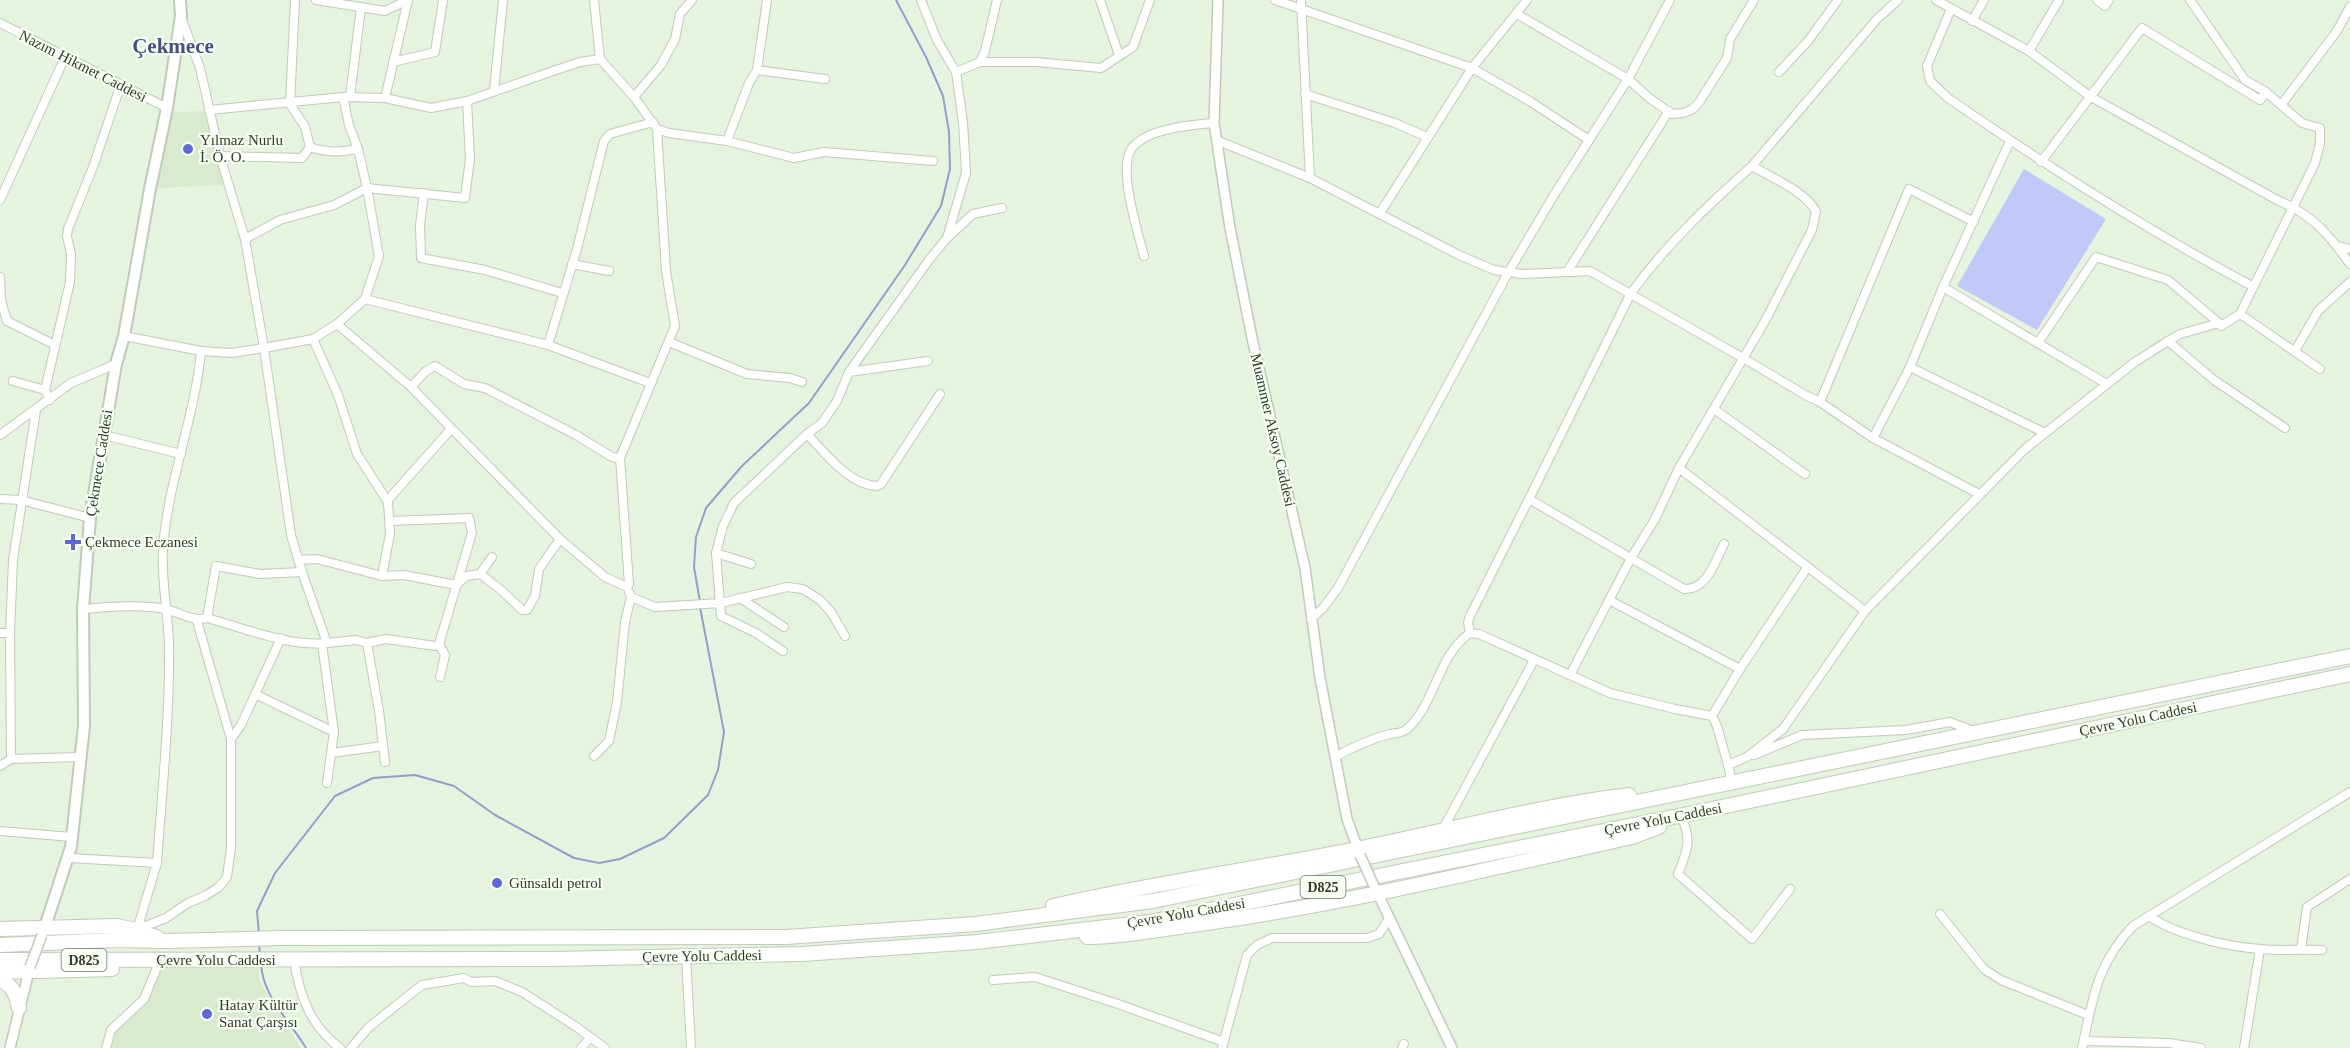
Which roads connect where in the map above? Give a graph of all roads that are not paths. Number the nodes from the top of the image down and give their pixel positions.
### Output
1 (180, 0) edge
2 (295, 0) edge
3 (316, 0) edge
4 (408, 0) edge
5 (443, 0) edge
6 (502, 0) edge
7 (594, 0) edge
8 (692, 0) edge
9 (767, 0) edge
10 (921, 0) edge
11 (997, 0) edge
12 (1100, 0) edge
13 (1150, 0) edge
14 (1218, 0) edge
15 (1275, 0) edge
16 (1301, 0) edge
17 (1527, 0) edge
18 (1670, 0) edge
19 (1754, 0) edge
20 (1838, 0) edge
21 (1898, 0) edge
22 (1936, 0) edge
23 (1984, 0) edge
24 (2059, 0) edge
25 (2097, 0) edge
26 (2109, 0) edge
27 (2190, 0) edge
28 (361, 7) junction
29 (2350, 7) edge
30 (1951, 9) junction
31 (1301, 10) junction
32 (1517, 14) junction
33 (181, 16) junction
34 (1971, 21) junction
35 (0, 23) edge
36 (2029, 51) junction
37 (1119, 55) junction
38 (65, 57) junction
39 (600, 59) junction
40 (393, 62) junction
41 (981, 62) junction
42 (1472, 68) junction
43 (757, 70) junction
44 (956, 72) junction
45 (1779, 72) dead end
46 (825, 79) dead end
47 (1628, 79) junction
48 (121, 84) junction
49 (494, 91) junction
50 (2266, 92) junction
51 (1305, 94) junction
52 (347, 97) junction
53 (634, 97) junction
54 (2091, 97) junction
55 (385, 98) junction
56 (467, 101) junction
57 (290, 104) junction
58 (2282, 105) junction
59 (167, 108) junction
60 (209, 110) junction
61 (1669, 111) junction
62 (1214, 123) junction
63 (655, 125) junction
64 (1427, 136) junction
65 (1216, 140) junction
66 (1589, 140) junction
67 (727, 141) junction
68 (2010, 141) junction
69 (310, 147) junction
70 (358, 149) junction
71 (220, 156) junction
72 (933, 161) dead end
73 (2041, 162) junction
74 (1752, 166) junction
75 (1310, 178) junction
76 (367, 188) junction
77 (424, 193) junction
78 (0, 200) edge
79 (2294, 207) junction
80 (1002, 208) dead end
81 (1380, 213) junction
82 (1974, 222) junction
83 (948, 238) junction
84 (245, 239) junction
85 (2337, 246) junction
86 (2350, 249) edge
87 (1144, 256) dead end
88 (572, 264) junction
89 (2350, 264) edge
90 (609, 271) dead end
91 (1508, 273) junction
92 (1567, 273) junction
93 (0, 277) edge
94 (2350, 282) edge
95 (2252, 286) junction
96 (1943, 287) junction
97 (562, 293) junction
98 (1631, 293) junction
99 (365, 299) junction
100 (2240, 314) junction
101 (4, 323) edge
102 (2219, 323) junction
103 (337, 324) junction
104 (124, 336) junction
105 (313, 339) junction
106 (2168, 341) junction
107 (669, 342) junction
108 (2038, 343) junction
109 (55, 345) junction
110 (548, 345) junction
111 (264, 348) junction
112 (201, 351) junction
113 (2295, 351) junction
114 (1743, 358) junction
115 (928, 361) dead end
116 (116, 364) junction
117 (1910, 367) junction
118 (2320, 369) dead end
119 (849, 372) junction
120 (13, 381) dead end
121 (802, 382) dead end
122 (650, 383) junction
123 (2107, 384) junction
124 (411, 387) junction
125 (45, 390) junction
126 (940, 394) dead end
127 (50, 400) junction
128 (1820, 402) junction
129 (36, 410) junction
130 (1714, 410) junction
131 (2285, 428) dead end
132 (452, 429) junction
133 (2045, 433) junction
134 (807, 434) junction
135 (0, 435) edge
136 (104, 435) junction
137 (1873, 438) junction
138 (181, 454) junction
139 (620, 458) junction
140 (1679, 468) junction
141 (1805, 474) dead end
142 (1979, 494) junction
143 (0, 499) edge
144 (1529, 499) junction
145 (21, 500) junction
146 (387, 501) junction
147 (90, 518) junction
148 (390, 521) junction
149 (560, 539) junction
150 (1724, 544) dead end
151 (716, 553) junction
152 (492, 556) dead end
153 (1631, 558) junction
154 (298, 560) junction
155 (751, 564) dead end
156 (1807, 567) junction
157 (302, 572) junction
158 (480, 574) junction
159 (382, 576) junction
160 (456, 585) junction
161 (627, 587) junction
162 (631, 597) junction
163 (740, 598) junction
164 (1609, 600) junction
165 (721, 603) junction
166 (83, 609) junction
167 (165, 609) junction
168 (1865, 611) junction
169 (207, 618) junction
170 (1311, 619) junction
171 (197, 621) junction
172 (784, 627) dead end
173 (0, 633) edge
174 (10, 633) junction
175 (1470, 633) junction
176 (845, 636) dead end
177 (281, 639) junction
178 (367, 643) junction
179 (325, 644) junction
180 (438, 644) junction
181 (783, 651) dead end
182 (2350, 656) edge
183 (1534, 660) junction
184 (1740, 669) junction
185 (2350, 674) edge
186 (1570, 675) junction
187 (440, 677) dead end
188 (255, 694) junction
189 (1712, 716) junction
190 (334, 732) junction
191 (1980, 733) junction
192 (231, 739) junction
193 (383, 746) junction
194 (332, 753) junction
195 (594, 756) dead end
196 (1335, 756) junction
197 (79, 757) junction
198 (1747, 758) junction
199 (11, 759) junction
200 (385, 762) dead end
201 (1728, 765) junction
202 (0, 766) edge
203 (1732, 782) junction
204 (327, 783) dead end
205 (2349, 797) edge
206 (1698, 812) junction
207 (1682, 818) junction
208 (1443, 829) junction
209 (0, 831) edge
210 (71, 837) junction
211 (1359, 852) junction
212 (69, 858) junction
213 (157, 864) junction
214 (2350, 879) edge
215 (1375, 890) junction
216 (1790, 890) dead end
217 (1940, 915) dead end
218 (2149, 916) junction
219 (1389, 919) junction
220 (976, 924) junction
221 (0, 929) edge
222 (137, 930) junction
223 (44, 931) junction
224 (165, 941) junction
225 (976, 942) junction
226 (0, 945) edge
227 (2260, 949) junction
228 (2301, 949) junction
229 (2322, 950) dead end
230 (686, 956) junction
231 (294, 959) junction
232 (0, 960) edge
233 (164, 960) junction
234 (30, 970) junction
235 (0, 972) edge
236 (0, 979) edge
237 (993, 980) dead end
238 (19, 1008) junction
239 (2088, 1015) junction
240 (590, 1038) junction
241 (2083, 1044) edge
242 (1223, 1045) edge
243 (10, 1048) edge
244 (106, 1048) edge
245 (340, 1048) edge
246 (351, 1048) edge
247 (581, 1048) edge
248 (605, 1048) edge
249 (691, 1048) edge
250 (1452, 1048) edge
251 (2200, 1048) edge
252 (2244, 1048) edge

1 - 33 main road, Çekmece Caddesi
2 - 57 street
3 - 28 street
4 - 28 street
4 - 40 street
5 - 40 street
6 - 49 street
7 - 39 street
8 - 53 street
9 - 43 street
10 - 44 street
11 - 41 street
12 - 37 street
13 - 37 street
14 - 62 street, Muammer Aksoy Caddesi
15 - 31 street
16 - 31 street
17 - 32 street
18 - 47 street
19 - 61 street
20 - 45 street
21 - 74 street
22 - 30 street
23 - 34 street
24 - 36 street
25 - 26 street
27 - 50 street
28 - 52 street
29 - 58 street
30 - 34 street
30 - 68 street
31 - 42 street
31 - 51 street
32 - 42 street
32 - 47 street
33 - 59 main road, Çekmece Caddesi
33 - 60 street
34 - 36 street
35 - 38 street, Nazım Hikmet Caddesi
36 - 54 street
37 - 41 street
38 - 48 street, Nazım Hikmet Caddesi
38 - 78 street
39 - 49 street
39 - 53 street
40 - 55 street
41 - 44 street
42 - 64 street
42 - 66 street
43 - 46 street
43 - 67 street
44 - 83 street
47 - 61 street
47 - 66 street
48 - 59 street, Nazım Hikmet Caddesi
48 - 109 street
49 - 56 street
50 - 54 street
50 - 58 street
51 - 64 street
51 - 75 street
52 - 55 street
52 - 57 street
52 - 70 street
53 - 63 street
54 - 73 street
54 - 79 street
55 - 56 street
56 - 77 street
57 - 60 street
57 - 69 street
58 - 79 street
59 - 104 main road, Çekmece Caddesi
60 - 71 street
61 - 92 street
62 - 65 street, Muammer Aksoy Caddesi
62 - 87 street
63 - 67 street
63 - 88 street
63 - 107 street
64 - 81 street
65 - 75 street
65 - 170 street, Muammer Aksoy Caddesi
66 - 91 street
67 - 72 street
68 - 73 street
68 - 82 street
69 - 70 street
69 - 71 street
70 - 76 street
71 - 84 street
73 - 95 street
74 - 98 street
74 - 114 street
75 - 81 street
76 - 77 street
76 - 84 street
76 - 99 street
77 - 97 street
79 - 85 street
79 - 95 street
80 - 83 street
81 - 91 street
82 - 96 street
82 - 128 street
83 - 119 street
84 - 111 street
85 - 86 street
85 - 89 street
88 - 90 street
88 - 97 street
91 - 92 street
91 - 170 street
92 - 98 street
93 - 101 street
94 - 113 street
95 - 100 street
96 - 108 street
96 - 117 street
97 - 110 street
98 - 114 street
98 - 144 street
99 - 103 street
99 - 110 street
100 - 102 street
100 - 113 street
101 - 109 street
102 - 106 street
102 - 108 street
103 - 105 street
103 - 124 street
104 - 112 street
104 - 116 main road, Çekmece Caddesi
105 - 111 street
105 - 146 street
106 - 123 street
106 - 131 street
107 - 121 street
107 - 122 street
108 - 123 street
109 - 125 street
110 - 122 street
111 - 112 street
111 - 154 street
112 - 138 street
113 - 118 street
114 - 128 street
114 - 130 street
115 - 119 street
116 - 127 street
116 - 136 main road, Çekmece Caddesi
117 - 133 street
117 - 137 street
119 - 134 street
120 - 125 street
122 - 139 street
123 - 133 street
124 - 132 street
124 - 139 street
125 - 127 street
126 - 134 street
127 - 129 street
128 - 137 street
129 - 135 street
129 - 145 street
130 - 140 street
130 - 141 street
132 - 146 street
132 - 149 street
133 - 142 street
134 - 151 street
136 - 138 street
136 - 147 main road, Çekmece Caddesi
137 - 142 street
138 - 167 street
139 - 161 street
140 - 153 street
140 - 156 street
142 - 168 street
143 - 145 street
144 - 153 street
144 - 175 street
145 - 147 street
145 - 174 street
146 - 148 street
147 - 166 main road, Çekmece Caddesi
148 - 159 street
148 - 160 street
149 - 158 street
149 - 161 street
150 - 153 street
151 - 155 street
151 - 165 street
152 - 158 street
153 - 164 street
154 - 157 street
154 - 159 street
156 - 168 street
156 - 184 street
157 - 169 street
157 - 179 street
158 - 160 street
159 - 160 street
160 - 180 street
161 - 162 street
162 - 165 street
162 - 195 street
163 - 165 street
163 - 172 street
163 - 176 street
164 - 184 street
164 - 186 street
165 - 181 street
166 - 167 street
166 - 197 main road, Çekmece Caddesi
167 - 171 street
167 - 213 street
168 - 198 street
169 - 171 street
169 - 177 street
170 - 196 street, Muammer Aksoy Caddesi
171 - 192 street
173 - 174 street
174 - 199 street
175 - 183 street
175 - 196 street
177 - 179 street
177 - 188 street
178 - 179 street
178 - 180 street
178 - 193 street
179 - 190 street
180 - 187 street
182 - 191 highway, Çevre Yolu Caddesi / D825
183 - 186 street
183 - 208 street
184 - 189 street
185 - 206 highway, Çevre Yolu Caddesi / D825
186 - 189 street
188 - 190 street
188 - 192 street
189 - 201 street
190 - 194 street
191 - 198 street
191 - 203 highway, Çevre Yolu Caddesi / D825
192 - 222 street
193 - 194 street
193 - 200 street
194 - 204 street
196 - 211 street, Muammer Aksoy Caddesi
197 - 199 street
197 - 210 main road, Çekmece Caddesi
198 - 201 street
199 - 202 street
201 - 203 street
203 - 208 highway
203 - 220 highway, Çevre Yolu Caddesi / D825
205 - 218 street
206 - 207 highway
206 - 225 highway, Çevre Yolu Caddesi / D825
207 - 215 highway
207 - 216 street
208 - 211 highway
209 - 210 street
210 - 212 main road, Çekmece Caddesi
211 - 215 street, Muammer Aksoy Caddesi, bridge
211 - 220 highway
212 - 213 street
212 - 223 main road, Çekmece Caddesi
213 - 222 street
214 - 228 street
215 - 219 street, Muammer Aksoy Caddesi
215 - 225 highway
217 - 239 street
218 - 227 street
218 - 239 street
219 - 242 street
219 - 250 street, Muammer Aksoy Caddesi
220 - 224 highway, Çevre Yolu Caddesi / D825
221 - 223 highway
222 - 223 highway
222 - 224 highway
223 - 234 street, bridge
224 - 226 highway, Çevre Yolu Caddesi / D825
225 - 230 highway, Çevre Yolu Caddesi / D825
227 - 228 street
227 - 252 street
228 - 229 street
230 - 231 highway, Çevre Yolu Caddesi / D825
230 - 249 street
231 - 233 highway, Çevre Yolu Caddesi / D825
231 - 245 street
232 - 233 highway, Çevre Yolu Caddesi / D825
233 - 234 highway
233 - 244 street
234 - 235 highway
234 - 238 street
236 - 238 highway
237 - 242 street
238 - 243 street
239 - 241 street
240 - 246 street
240 - 247 street
240 - 248 street
241 - 251 street

